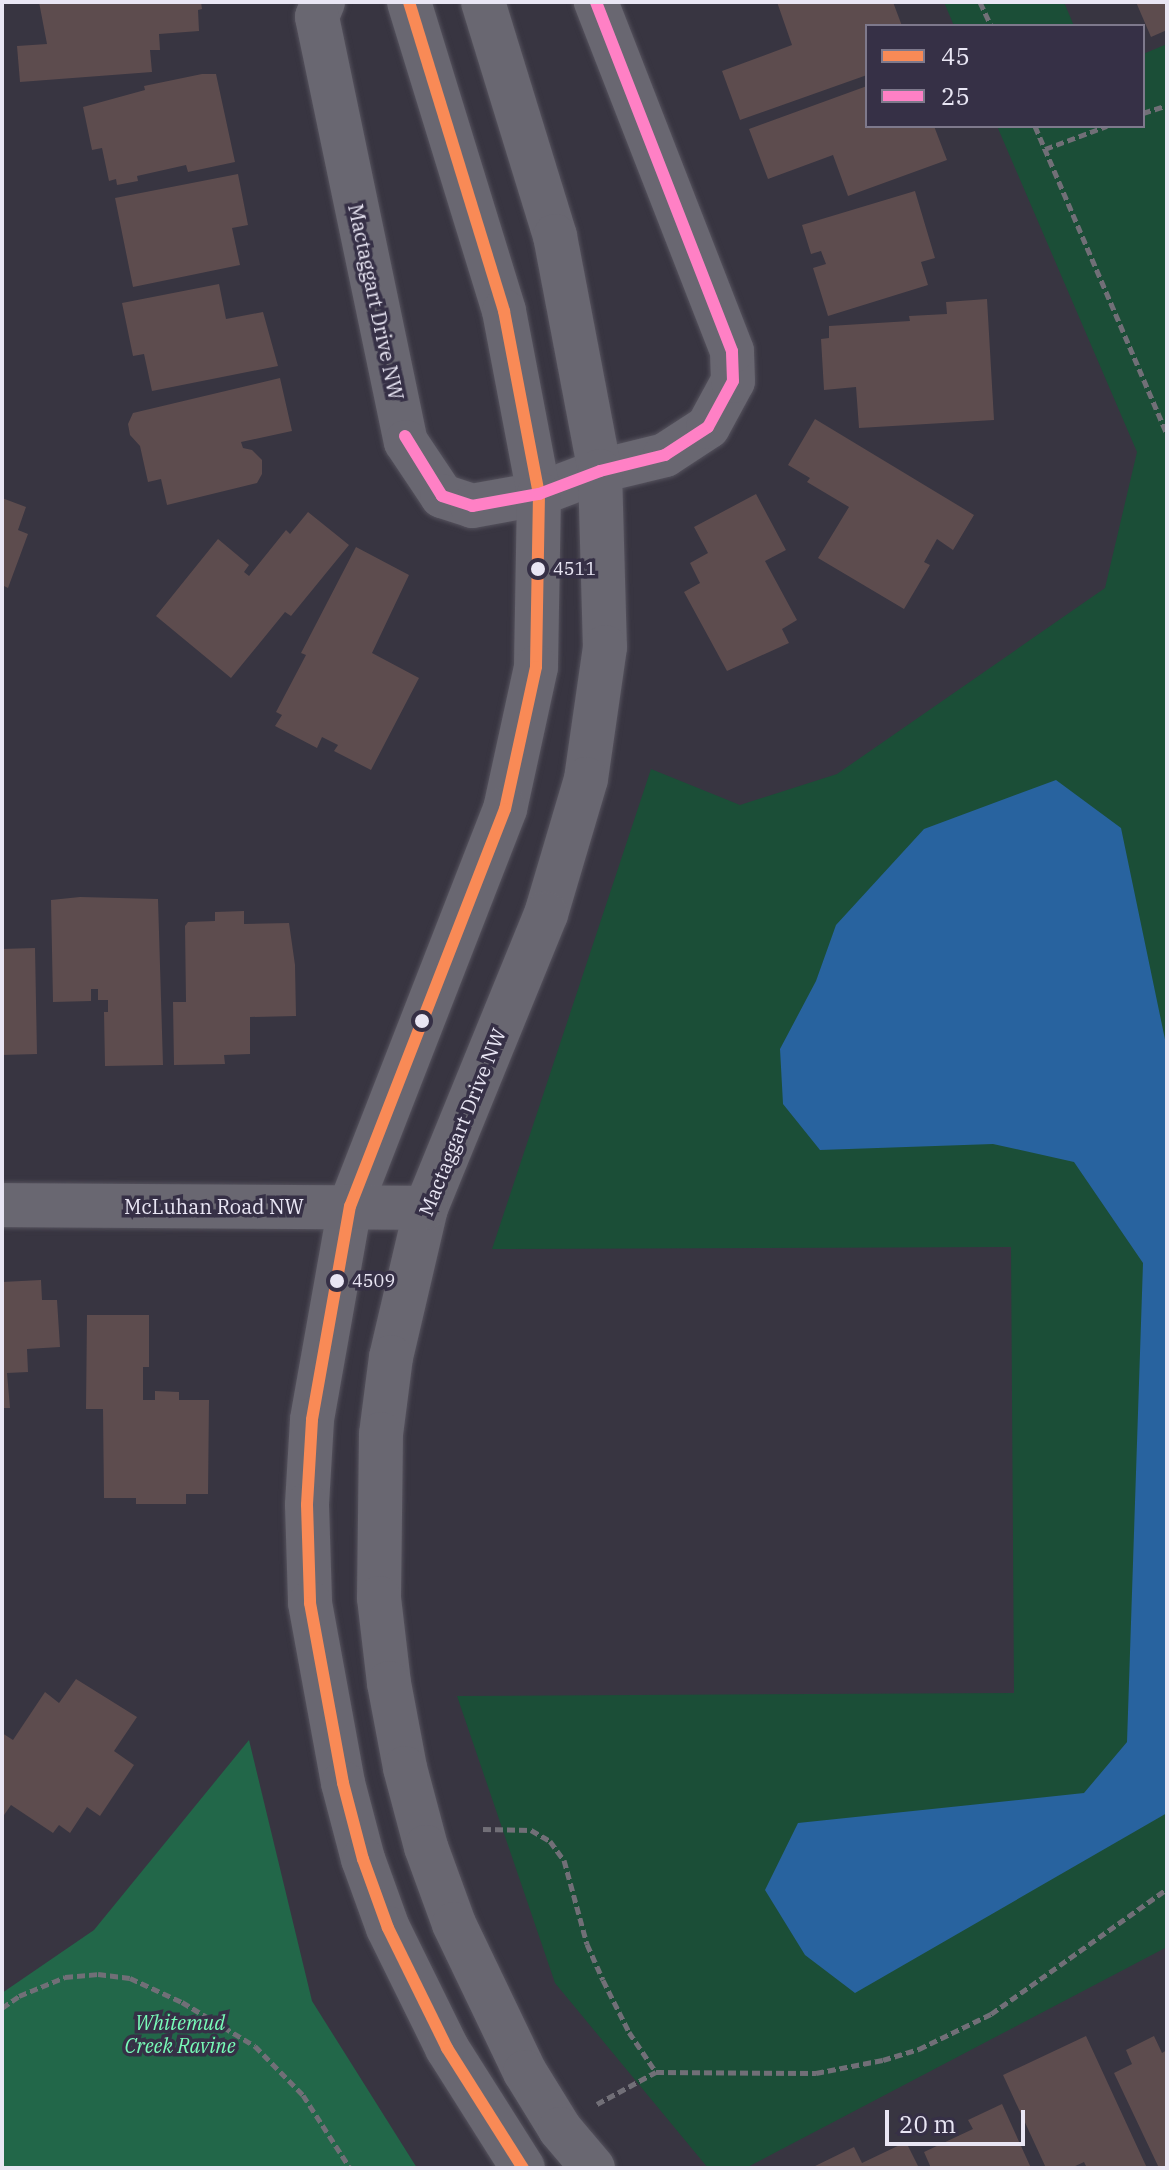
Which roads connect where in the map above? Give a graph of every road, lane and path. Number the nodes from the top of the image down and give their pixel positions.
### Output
1 (323, 2) edge
2 (409, 2) edge
3 (483, 2) edge
4 (596, 2) edge
5 (980, 2) edge
6 (990, 24) edge
7 (1167, 105) edge
8 (1145, 112) edge
9 (1036, 128) edge
10 (1102, 128) edge
11 (1045, 149) junction
12 (1167, 434) edge
13 (600, 471) junction
14 (539, 494) junction
15 (2, 1205) edge
16 (350, 1206) junction
17 (426, 1208) junction
18 (483, 1829) dead end
19 (1167, 1889) edge
20 (2, 2008) edge
21 (350, 2168) edge
22 (523, 2168) edge
23 (593, 2168) edge

1 - 14 street, Mactaggart Drive NW
2 - 14 street
3 - 13 street, Mactaggart Drive NW
4 - 13 street, Mactaggart Drive NW
5 - 6 path
7 - 8 path
9 - 11 path
10 - 11 path
11 - 12 path
13 - 14 street, Mactaggart Drive NW
13 - 17 street, Mactaggart Drive NW
14 - 16 street
15 - 16 street, McLuhan Road NW
16 - 17 street, McLuhan Road NW
16 - 22 street
17 - 23 street, Mactaggart Drive NW
18 - 19 path
20 - 21 path

